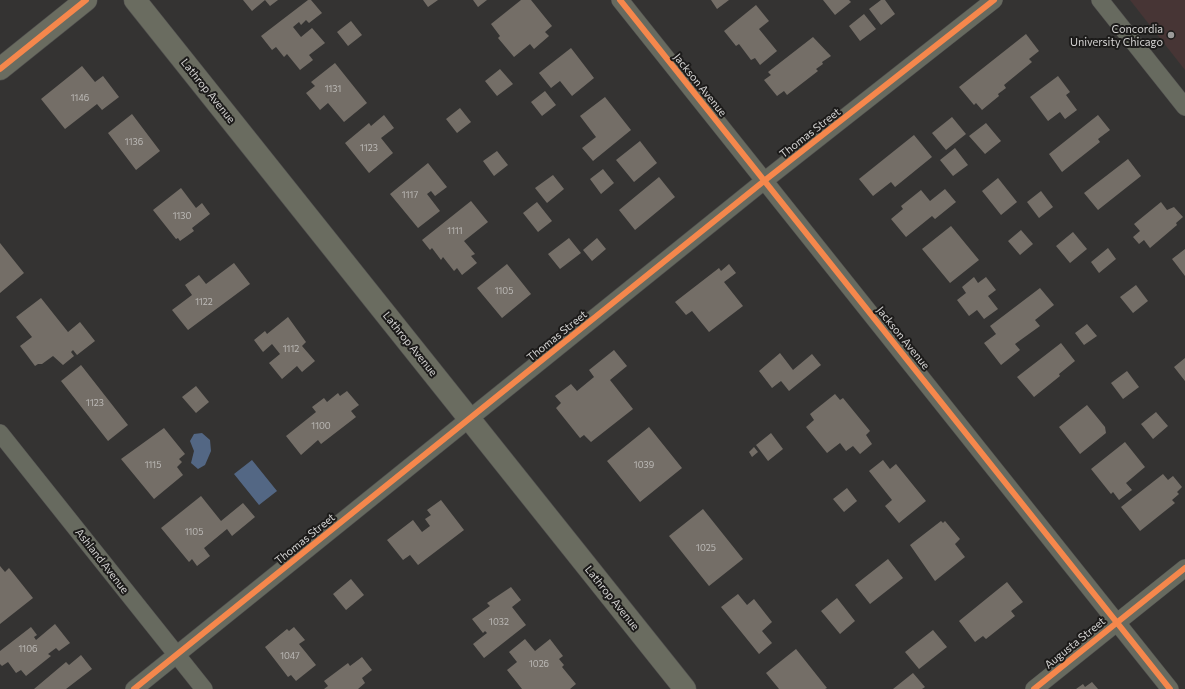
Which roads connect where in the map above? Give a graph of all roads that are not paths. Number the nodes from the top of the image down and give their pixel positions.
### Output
1 (86, 0) edge
2 (135, 0) edge
3 (620, 0) edge
4 (994, 0) edge
5 (1100, 0) edge
6 (0, 69) edge
7 (1185, 107) edge
8 (764, 181) junction
9 (470, 419) junction
10 (0, 433) edge
11 (1185, 568) edge
12 (1116, 622) junction
13 (177, 655) junction
14 (134, 689) edge
15 (204, 689) edge
16 (685, 689) edge
17 (1034, 689) edge
18 (1170, 689) edge

1 - 6 street
2 - 9 street, Lathrop Avenue
3 - 8 street, Jackson Avenue
4 - 8 street, Thomas Street
5 - 7 street
8 - 9 street, Thomas Street
8 - 12 street, Jackson Avenue
9 - 13 street, Thomas Street
9 - 16 street, Lathrop Avenue
10 - 13 street, Ashland Avenue
11 - 12 street, Augusta Street
12 - 17 street, Augusta Street
12 - 18 street, Jackson Avenue
13 - 14 street, Thomas Street
13 - 15 street, Ashland Avenue

